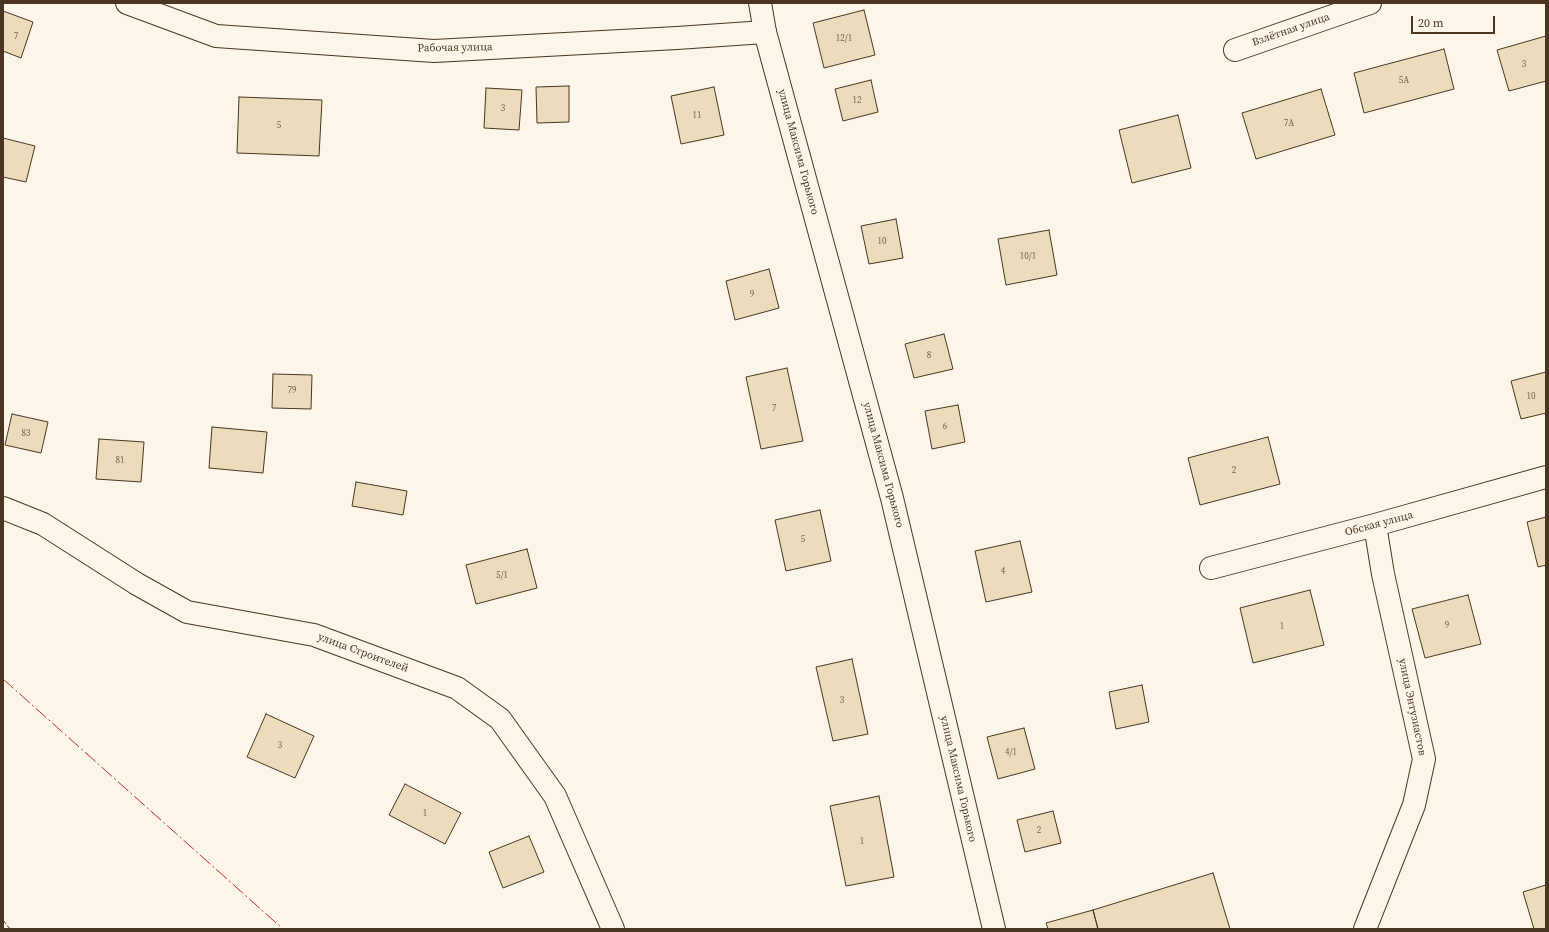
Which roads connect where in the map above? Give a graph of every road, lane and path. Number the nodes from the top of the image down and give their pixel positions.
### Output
1 (127, 3) edge
2 (760, 3) edge
3 (1370, 3) edge
4 (765, 32) junction
5 (1235, 50) dead end
6 (1546, 477) edge
7 (3, 508) edge
8 (1375, 525) junction
9 (1211, 568) dead end
10 (613, 929) edge
11 (994, 929) edge
12 (1365, 929) edge

1 - 4 street, Рабочая улица
2 - 4 street, улица Максима Горького
3 - 5 street, Взлётная улица
4 - 11 street, улица Максима Горького
6 - 8 street, Обская улица
7 - 10 street, улица Строителей
8 - 9 street, Обская улица
8 - 12 street, улица Энтузиастов

